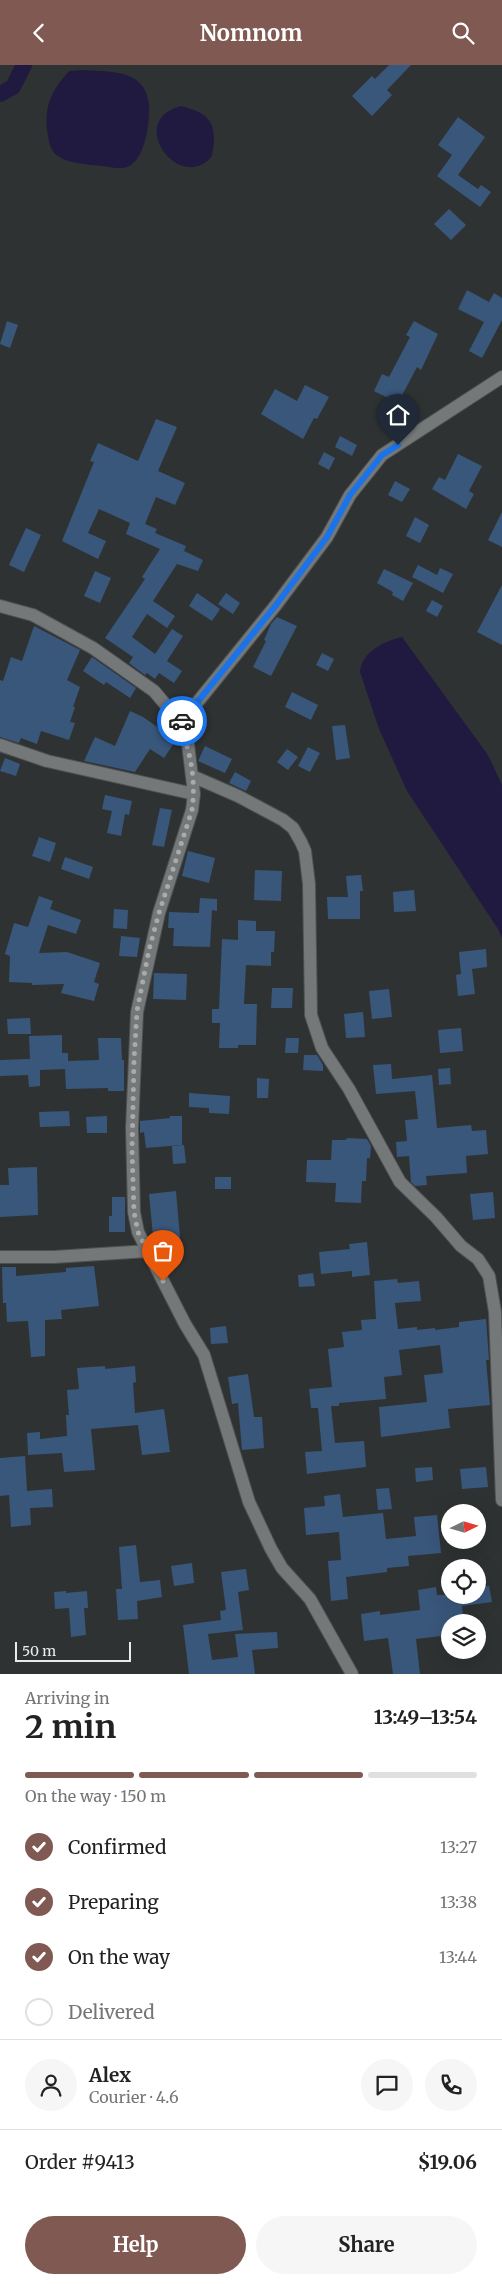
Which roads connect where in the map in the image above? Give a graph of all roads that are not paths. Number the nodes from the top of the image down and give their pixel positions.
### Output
1 (502, 377) edge
2 (0, 606) edge
3 (179, 725) junction
4 (0, 745) edge
5 (192, 776) junction
6 (194, 794) junction
7 (148, 1251) junction
8 (0, 1257) edge
9 (500, 1390) edge
10 (502, 1500) edge
11 (352, 1674) edge

1 - 3 street
2 - 3 street
3 - 5 street
4 - 6 street
5 - 6 street
5 - 9 street
6 - 7 street
7 - 8 street
7 - 11 street
9 - 10 street

